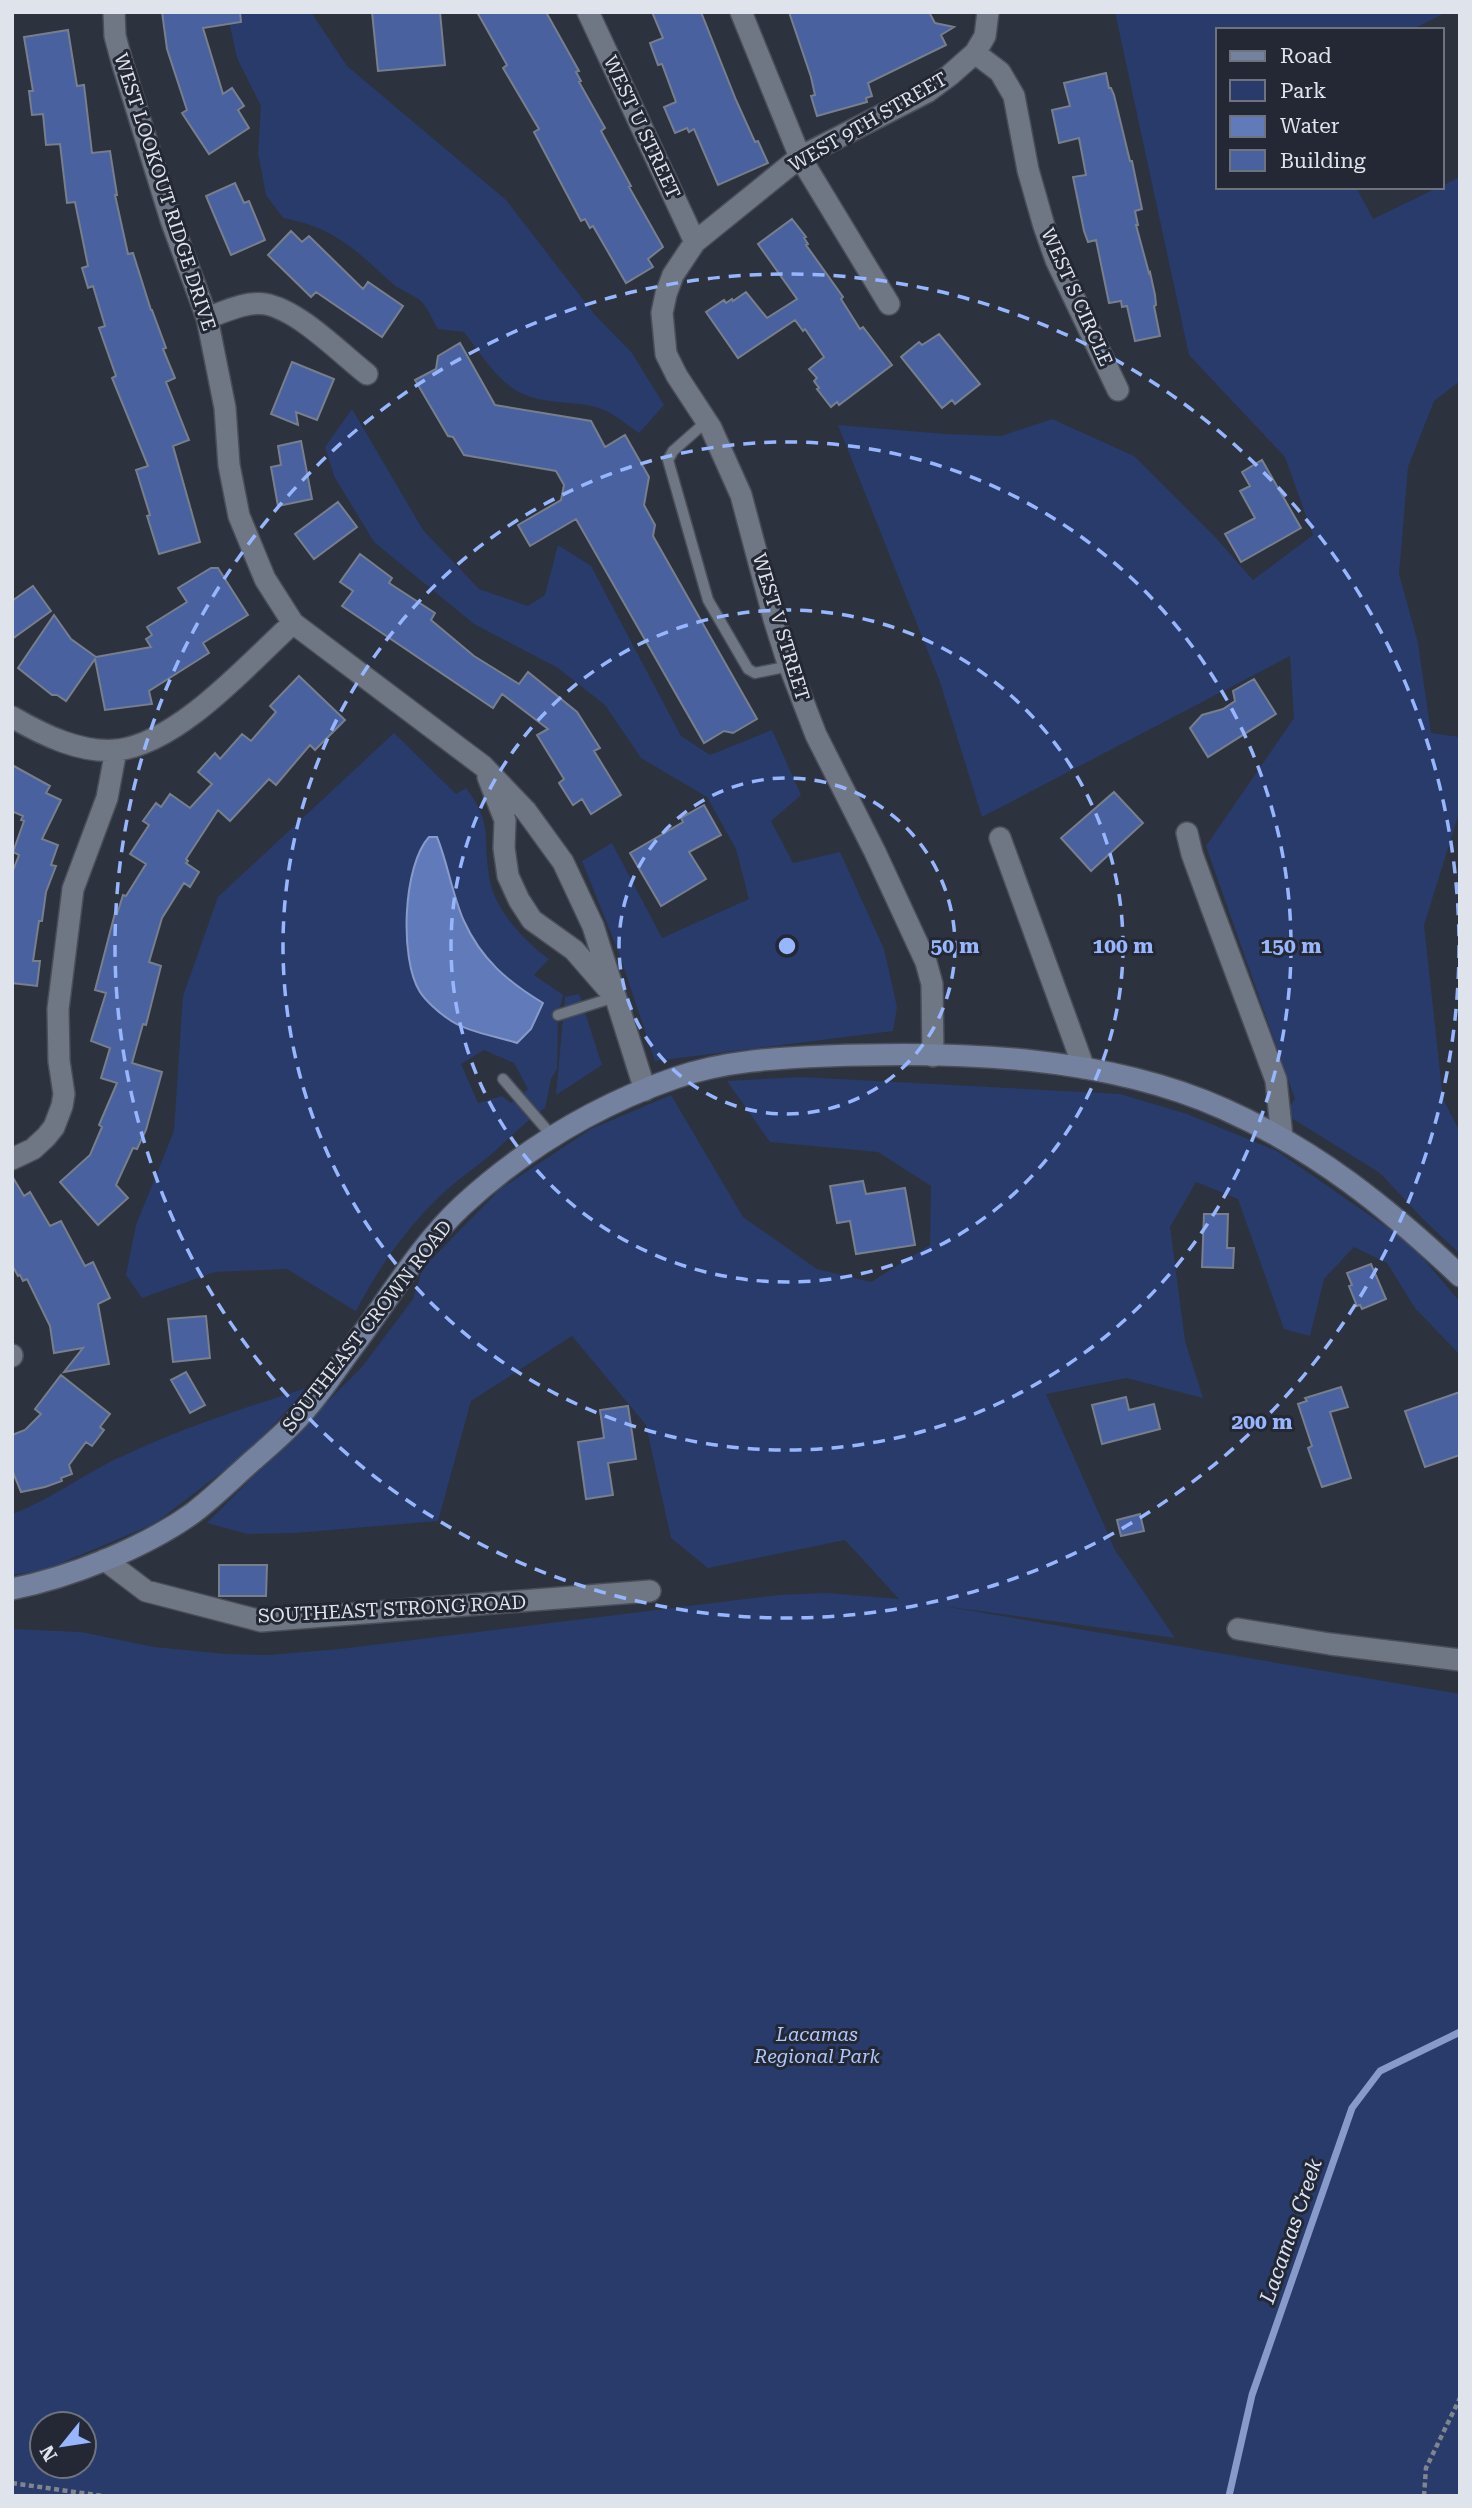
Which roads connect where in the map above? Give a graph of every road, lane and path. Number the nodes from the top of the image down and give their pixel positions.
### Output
1 (114, 12) edge
2 (588, 12) edge
3 (741, 12) edge
4 (988, 12) edge
5 (975, 53) junction
6 (800, 157) junction
7 (695, 242) junction
8 (889, 304) dead end
9 (207, 318) junction
10 (367, 374) dead end
11 (1118, 390) dead end
12 (707, 421) junction
13 (293, 623) junction
14 (790, 666) junction
15 (12, 717) edge
16 (116, 750) junction
17 (483, 766) junction
18 (1188, 833) dead end
19 (1000, 838) dead end
20 (615, 997) junction
21 (558, 1015) dead end
22 (933, 1056) junction
23 (1084, 1068) junction
24 (503, 1079) dead end
25 (645, 1090) junction
26 (553, 1137) junction
27 (1282, 1137) junction
28 (12, 1159) edge
29 (1460, 1276) edge
30 (105, 1560) junction
31 (12, 1589) edge
32 (650, 1591) dead end
33 (1238, 1629) dead end
34 (1460, 1660) edge
35 (1460, 2398) edge
36 (12, 2483) edge
37 (103, 2496) edge
38 (1424, 2496) edge

1 - 9 street, WEST LOOKOUT RIDGE DRIVE
2 - 7 street, WEST U STREET
3 - 6 street
4 - 5 street
5 - 6 street, WEST 9TH STREET
5 - 11 street, WEST S CIRCLE
6 - 7 street, WEST 9TH STREET
6 - 8 street
7 - 12 street, WEST V STREET
9 - 10 street
9 - 13 street, WEST LOOKOUT RIDGE DRIVE
12 - 14 street, WEST V STREET
12 - 14 lane
13 - 16 street
13 - 17 street, WEST LOOKOUT RIDGE DRIVE
14 - 22 street, WEST V STREET
15 - 16 street
16 - 28 street
17 - 20 street, WEST LOOKOUT RIDGE DRIVE
17 - 20 street, WEST LOOKOUT RIDGE DRIVE
18 - 27 street
19 - 23 street
20 - 21 lane
20 - 25 street, WEST LOOKOUT RIDGE DRIVE
22 - 23 street, SOUTHEAST CROWN ROAD
22 - 25 street, SOUTHEAST CROWN ROAD
23 - 27 street, SOUTHEAST CROWN ROAD
24 - 26 lane
25 - 26 street, SOUTHEAST CROWN ROAD
26 - 30 street, SOUTHEAST CROWN ROAD
27 - 29 street, SOUTHEAST CROWN ROAD
30 - 31 street, SOUTHEAST CROWN ROAD
30 - 32 street, SOUTHEAST STRONG ROAD
33 - 34 street
35 - 38 path
36 - 37 path

